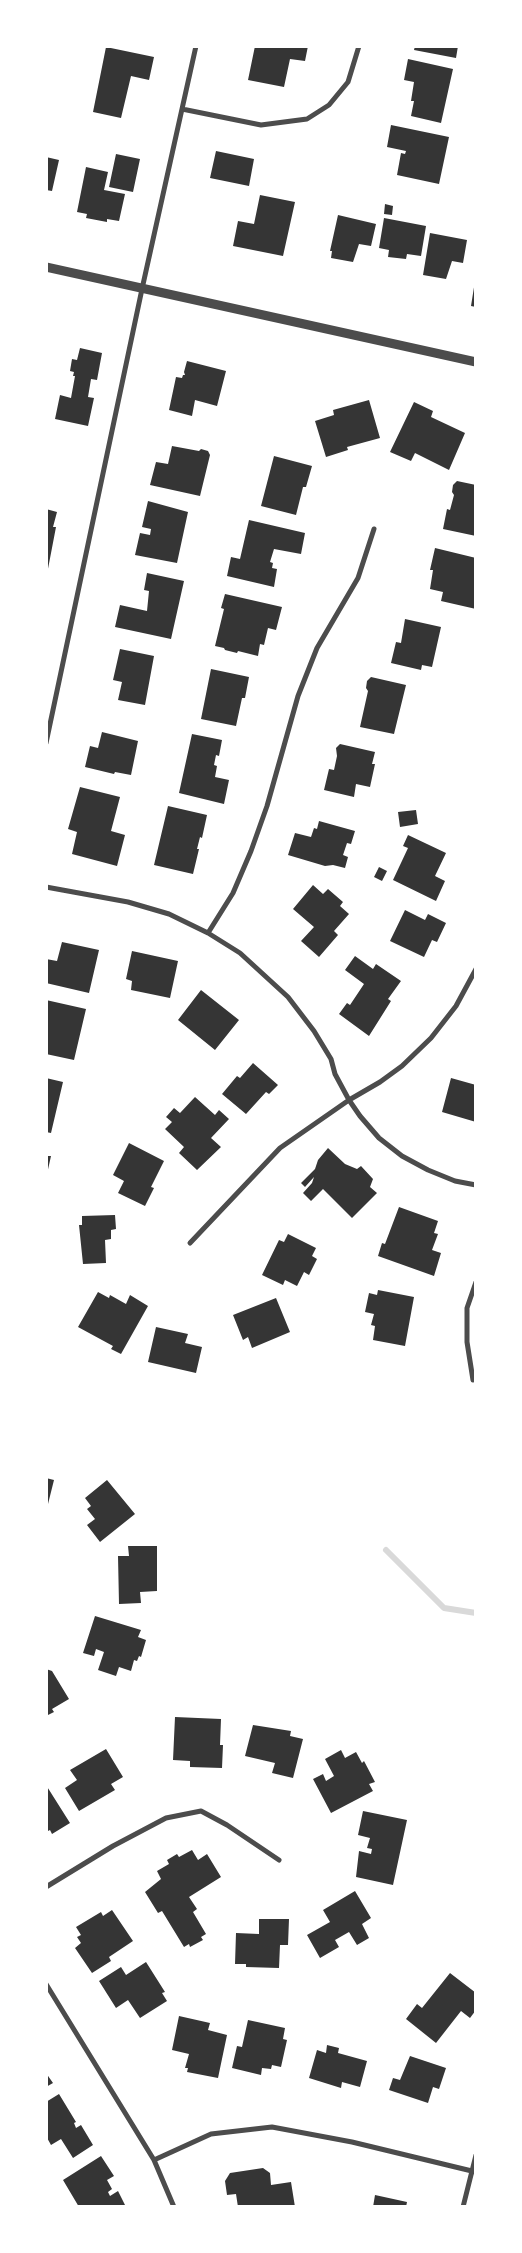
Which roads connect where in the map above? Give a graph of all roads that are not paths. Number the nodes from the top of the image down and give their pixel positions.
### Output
1 (196, 46) edge
2 (359, 46) edge
3 (182, 109) junction
4 (46, 267) edge
5 (142, 289) junction
6 (476, 362) edge
7 (374, 528) dead end
8 (46, 743) edge
9 (46, 887) edge
10 (208, 933) junction
11 (476, 969) edge
12 (349, 1100) junction
13 (476, 1185) edge
14 (190, 1243) dead end
15 (476, 1282) edge
16 (474, 1380) dead end
17 (278, 1860) dead end
18 (46, 1887) edge
19 (46, 1984) edge
20 (476, 2155) edge
21 (154, 2160) junction
22 (474, 2172) edge
23 (174, 2207) edge
24 (463, 2207) edge

1 - 3 street
2 - 3 street
3 - 5 street
4 - 5 street
5 - 6 street
5 - 8 street
7 - 10 street
9 - 10 street
10 - 12 street
11 - 12 street
12 - 13 street
12 - 14 street
15 - 16 street
17 - 18 street
19 - 21 street
20 - 22 street
21 - 22 street
21 - 23 street
22 - 24 street

